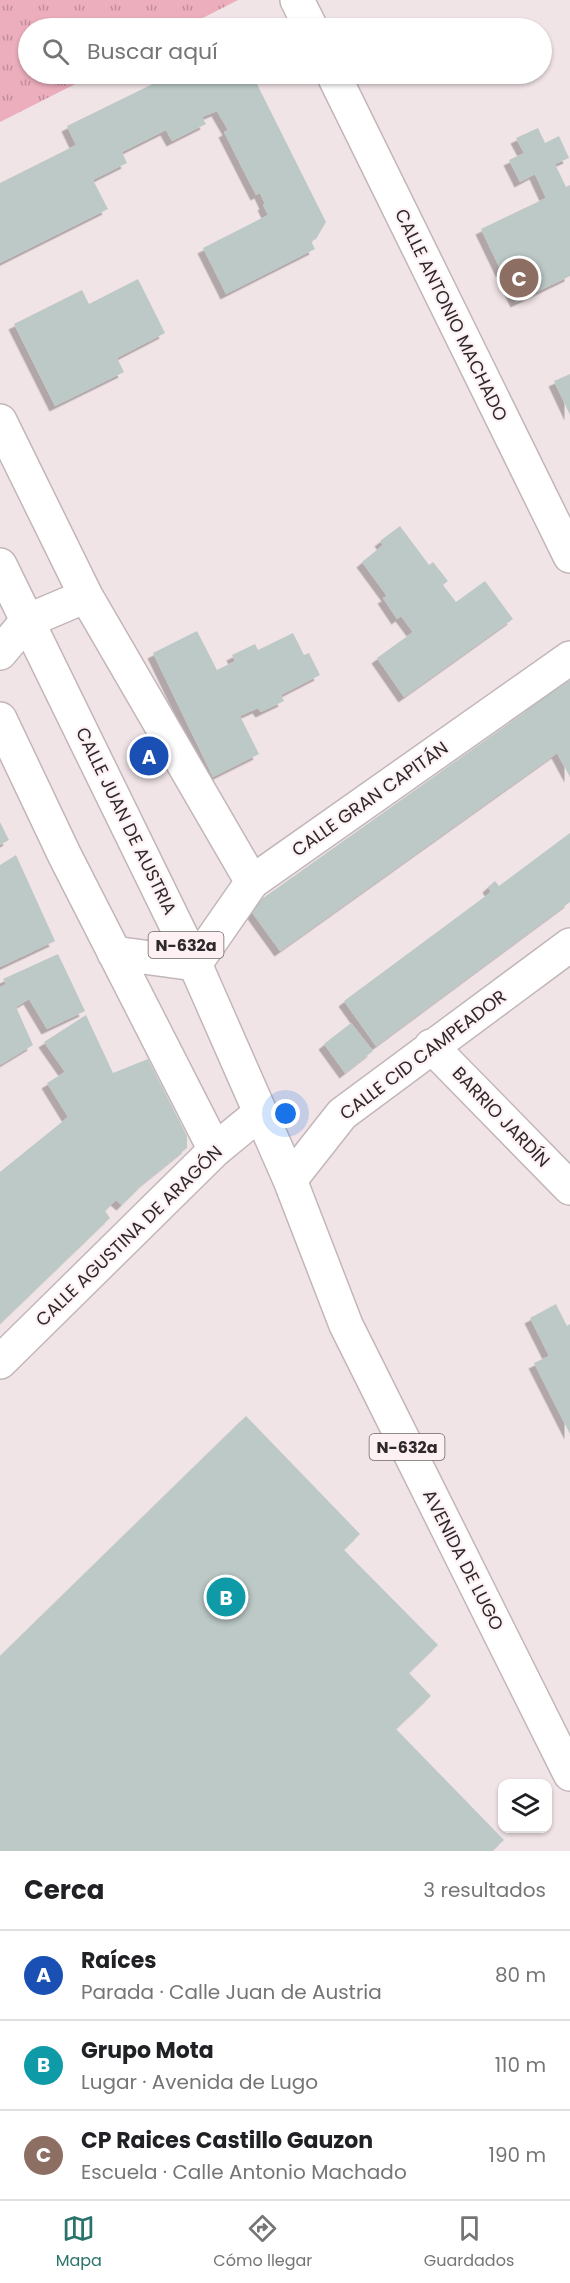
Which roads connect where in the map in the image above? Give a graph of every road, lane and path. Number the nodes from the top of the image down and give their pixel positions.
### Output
1 (297, 0) edge
2 (306, 18) edge
3 (338, 84) edge
4 (0, 421) edge
5 (570, 556) edge
6 (0, 566) edge
7 (86, 596) junction
8 (27, 621) junction
9 (0, 653) edge
10 (570, 658) edge
11 (0, 719) edge
12 (252, 882) junction
13 (570, 945) edge
14 (114, 953) junction
15 (195, 964) junction
16 (431, 1046) junction
17 (260, 1113) junction
18 (215, 1150) junction
19 (290, 1180) junction
20 (570, 1188) edge
21 (0, 1362) edge
22 (570, 1774) edge

1 - 2 street
3 - 5 street, CALLE ANTONIO MACHADO
4 - 7 street
6 - 8 street, CALLE JUAN DE AUSTRIA / N-632a
7 - 8 street
7 - 12 street
8 - 9 street
8 - 15 street, CALLE JUAN DE AUSTRIA / N-632a
10 - 12 street, CALLE GRAN CAPITÁN
11 - 14 street
12 - 15 street, CALLE GRAN CAPITÁN
13 - 16 street, CALLE CID CAMPEADOR
14 - 15 street
14 - 18 street
15 - 17 street, CALLE JUAN DE AUSTRIA / N-632a
16 - 19 street, CALLE CID CAMPEADOR
16 - 20 street, BARRIO JARDÍN
17 - 18 street, CALLE AGUSTINA DE ARAGÓN
17 - 19 street, AVENIDA DE LUGO / N-632a
18 - 21 street, CALLE AGUSTINA DE ARAGÓN
19 - 22 street, AVENIDA DE LUGO / N-632a

